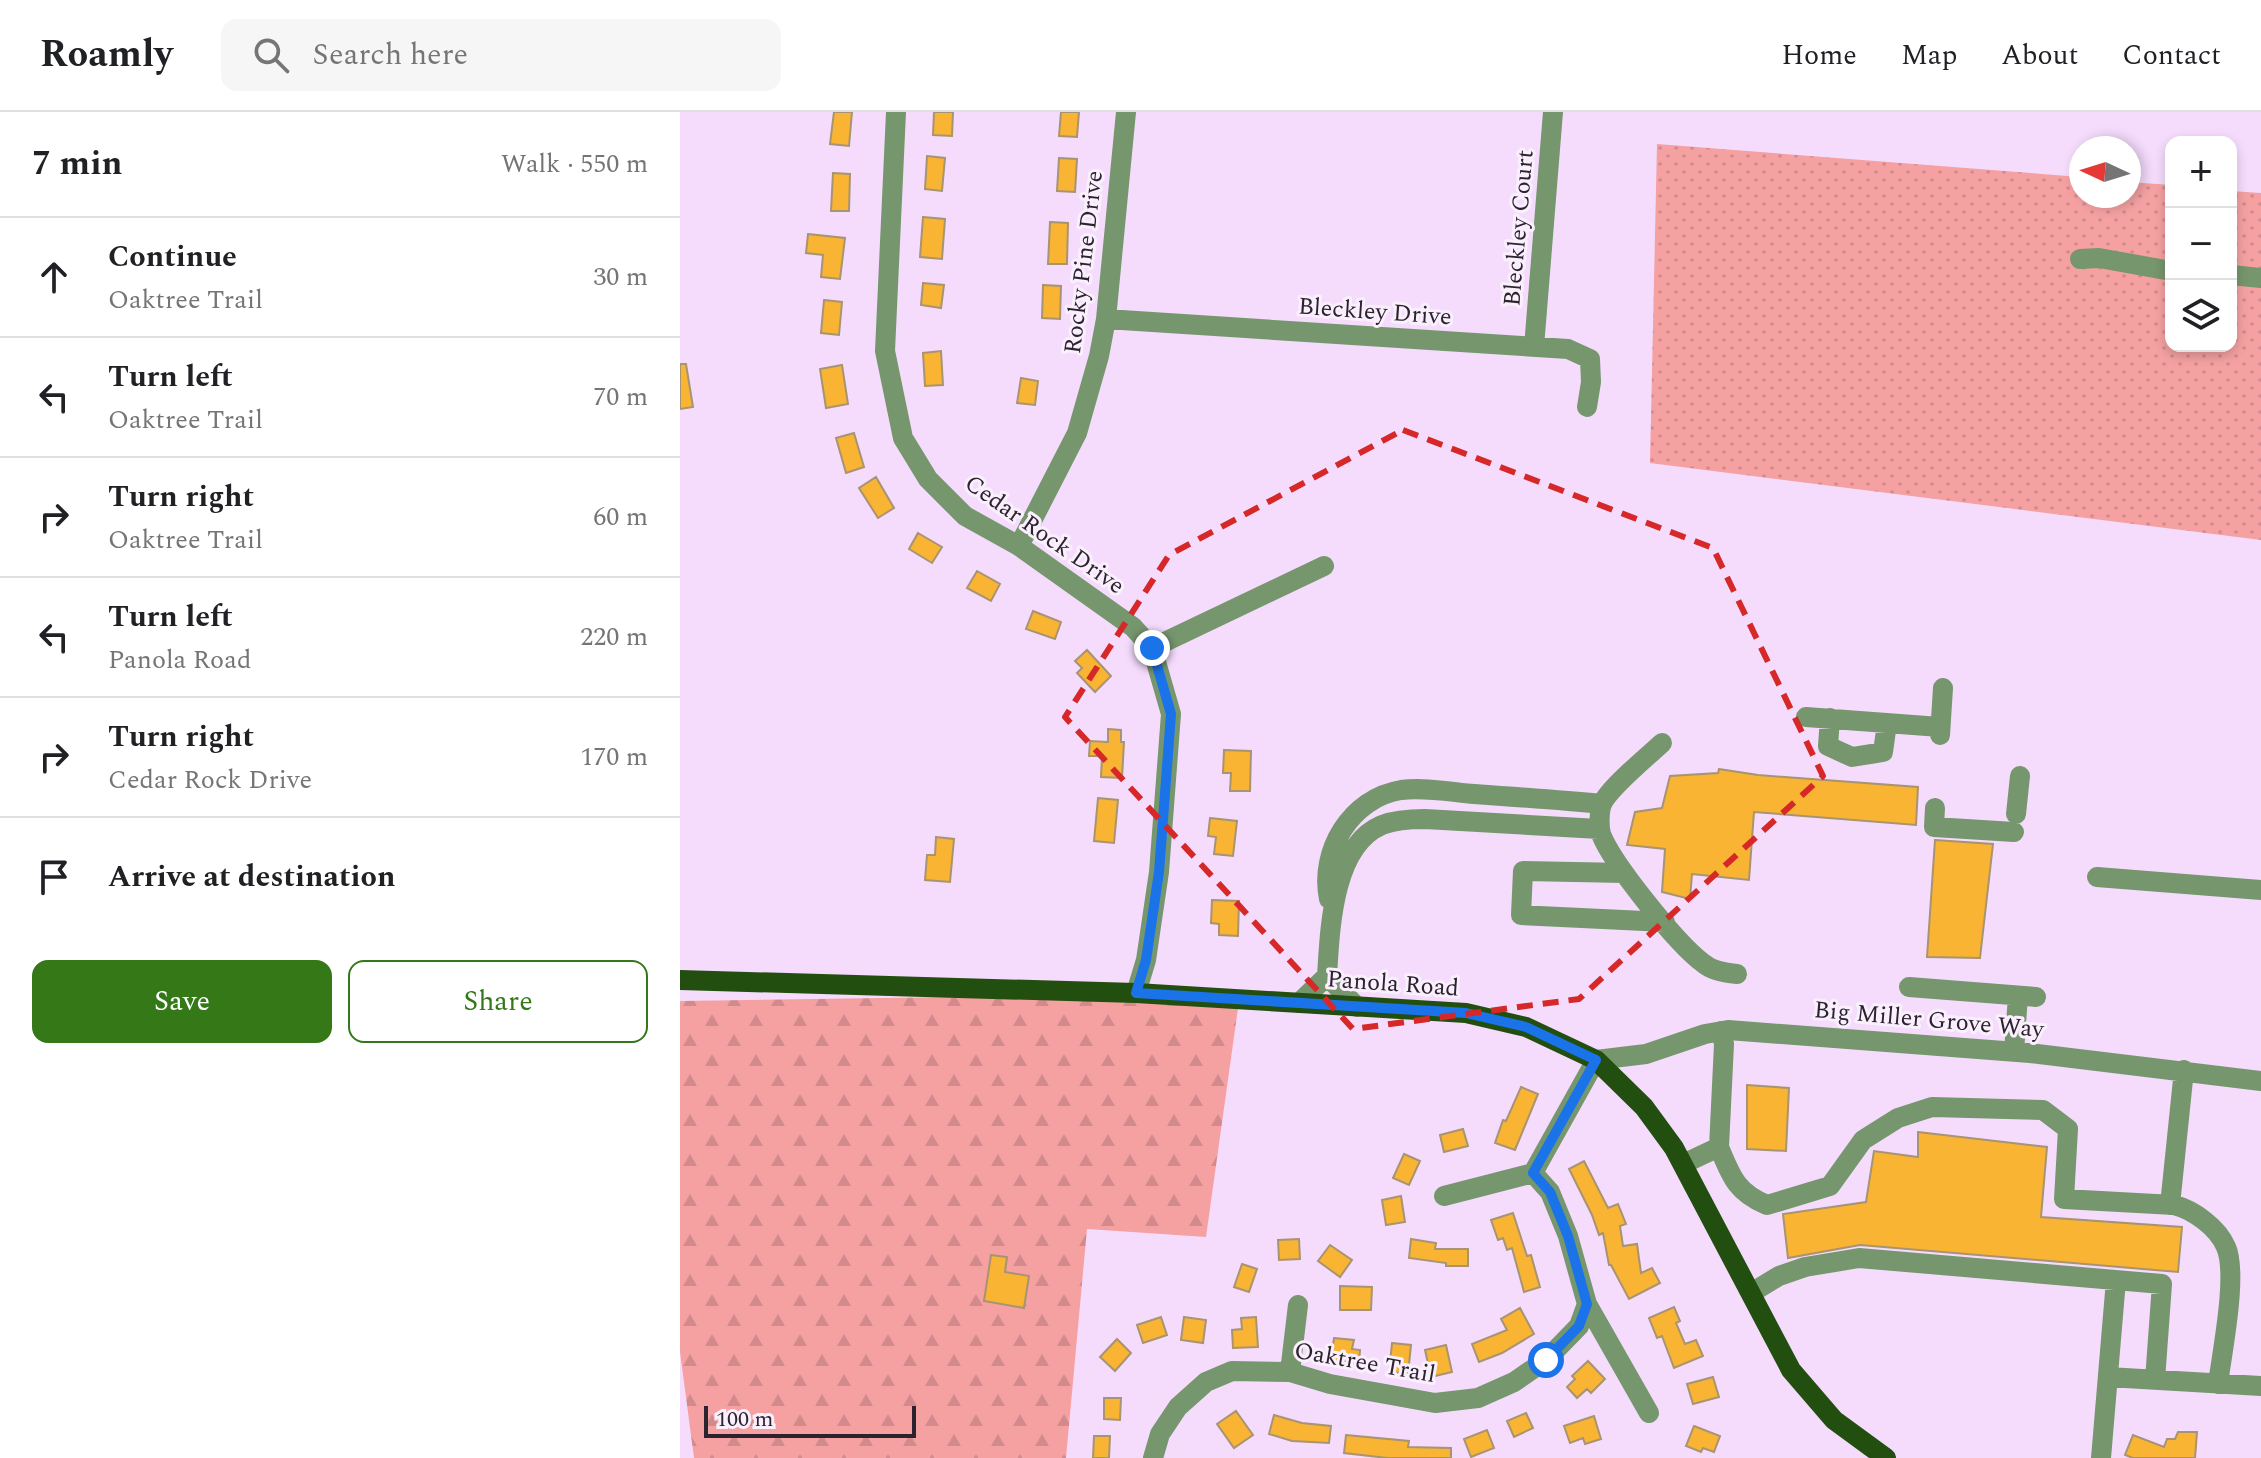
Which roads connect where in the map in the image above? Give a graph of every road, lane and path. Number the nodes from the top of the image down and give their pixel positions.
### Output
1 (896, 112) edge
2 (1126, 112) edge
3 (1553, 112) edge
4 (2080, 259) dead end
5 (2165, 270) edge
6 (2237, 276) edge
7 (2261, 278) edge
8 (1106, 319) junction
9 (1534, 347) junction
10 (1587, 407) dead end
11 (1019, 546) junction
12 (1324, 566) dead end
13 (1152, 648) junction
14 (1943, 688) dead end
15 (1806, 717) dead end
16 (1830, 718) junction
17 (1887, 723) junction
18 (1662, 743) dead end
19 (2020, 776) dead end
20 (1427, 790) junction
21 (1602, 804) junction
22 (1935, 808) dead end
23 (1425, 819) junction
24 (1599, 829) junction
25 (1624, 873) junction
26 (2097, 877) dead end
27 (2261, 890) edge
28 (1332, 911) junction
29 (1665, 922) junction
30 (1737, 974) dead end
31 (1327, 976) junction
32 (680, 980) edge
33 (1909, 987) dead end
34 (1136, 993) junction
35 (1299, 1003) junction
36 (1357, 1007) junction
37 (1721, 1031) junction
38 (2014, 1052) junction
39 (1646, 1054) junction
40 (1596, 1060) junction
41 (2184, 1070) junction
42 (2261, 1081) edge
43 (1626, 1089) junction
44 (1719, 1147) junction
45 (1683, 1164) junction
46 (1533, 1173) junction
47 (1444, 1196) dead end
48 (2170, 1205) junction
49 (2116, 1280) junction
50 (1751, 1293) junction
51 (1587, 1304) junction
52 (1298, 1305) dead end
53 (1290, 1372) junction
54 (2108, 1377) junction
55 (2155, 1380) junction
56 (2218, 1384) junction
57 (2261, 1386) edge
58 (1649, 1413) dead end
59 (1153, 1458) edge
60 (1886, 1458) edge
61 (2101, 1458) edge

1 - 11 street, Cedar Rock Drive
2 - 8 street, Rocky Pine Drive
3 - 9 street, Bleckley Court
4 - 5 street
6 - 7 street
8 - 9 street, Bleckley Drive
8 - 11 street, Rocky Pine Drive
9 - 10 street, Bleckley Drive
11 - 13 street, Cedar Rock Drive
12 - 13 street
13 - 34 street, Cedar Rock Drive
14 - 17 street
15 - 16 street
16 - 17 street
16 - 17 street
18 - 21 street
19 - 22 street
20 - 21 street
20 - 23 street
20 - 28 street
21 - 24 street
23 - 24 street
23 - 28 street
24 - 25 street
25 - 29 street
25 - 29 street
26 - 27 street
28 - 31 street
29 - 30 street
31 - 35 street
31 - 36 street
32 - 34 main road, Panola Road
33 - 38 street
34 - 35 main road, Panola Road
35 - 36 main road, Panola Road
36 - 40 main road, Panola Road
37 - 38 street, Big Miller Grove Way
37 - 39 street, Big Miller Grove Way
37 - 44 street
38 - 41 street, Big Miller Grove Way
39 - 40 street, Big Miller Grove Way
39 - 43 street
40 - 43 main road, Panola Road
40 - 46 street
41 - 42 street, Big Miller Grove Way
41 - 48 street
43 - 45 main road, Panola Road
44 - 45 street
44 - 48 street
45 - 50 main road, Panola Road
46 - 47 street
46 - 51 street
48 - 56 street
49 - 50 street
49 - 54 street
49 - 55 street
50 - 60 main road, Panola Road
51 - 53 street, Oaktree Trail
51 - 58 street
52 - 53 street
53 - 59 street, Oaktree Trail
54 - 55 street
54 - 61 street
55 - 56 street
56 - 57 street

